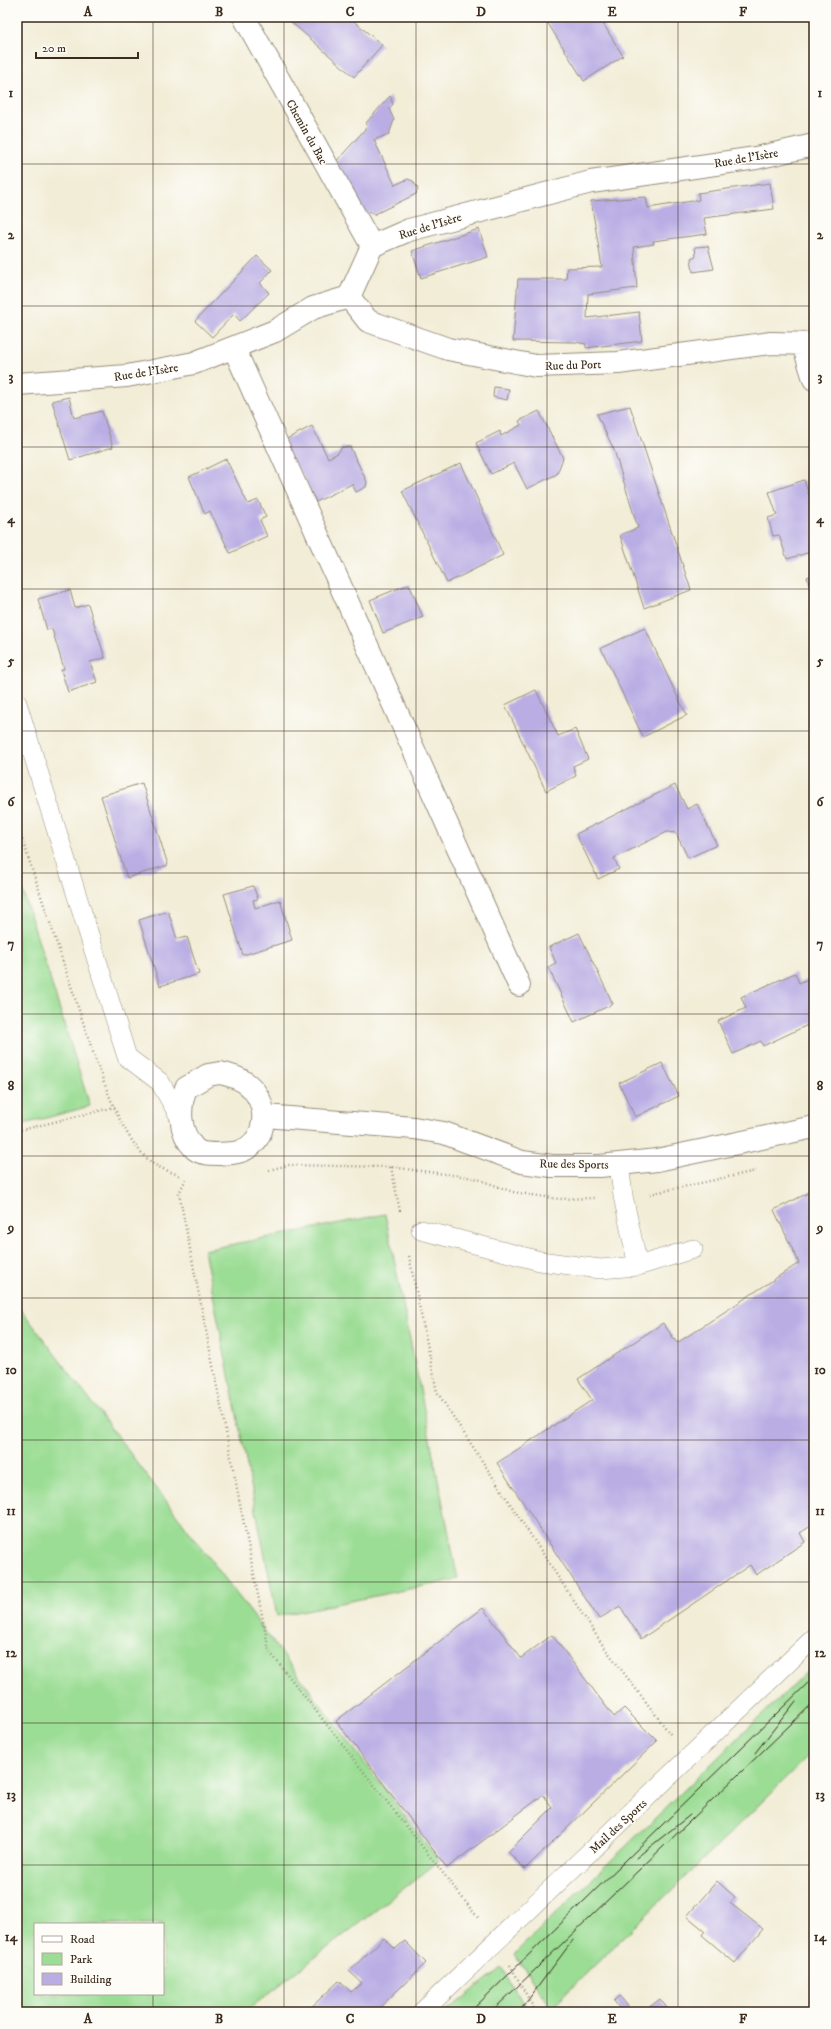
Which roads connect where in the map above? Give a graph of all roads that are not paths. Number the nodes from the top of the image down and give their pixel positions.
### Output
1 (244, 17) edge
2 (814, 145) edge
3 (372, 246) junction
4 (349, 297) junction
5 (808, 344) edge
6 (234, 348) junction
7 (814, 379) edge
8 (17, 384) edge
9 (17, 703) edge
10 (519, 985) dead end
11 (265, 1116) junction
12 (181, 1119) junction
13 (814, 1127) edge
14 (619, 1164) junction
15 (421, 1230) dead end
16 (693, 1249) dead end
17 (638, 1266) junction
18 (814, 1638) edge
19 (422, 2012) edge

1 - 3 street, Chemin du Bac
2 - 3 street, Rue de l'Isère
3 - 4 street
4 - 5 street, Rue du Port
4 - 6 street, Rue de l'Isère
5 - 7 street
6 - 8 street, Rue de l'Isère
6 - 10 street
9 - 12 lane
11 - 12 street
11 - 12 street
11 - 14 street, Rue des Sports
13 - 14 street, Rue des Sports
14 - 17 lane
15 - 17 lane
16 - 17 lane
18 - 19 lane, Mail des Sports

